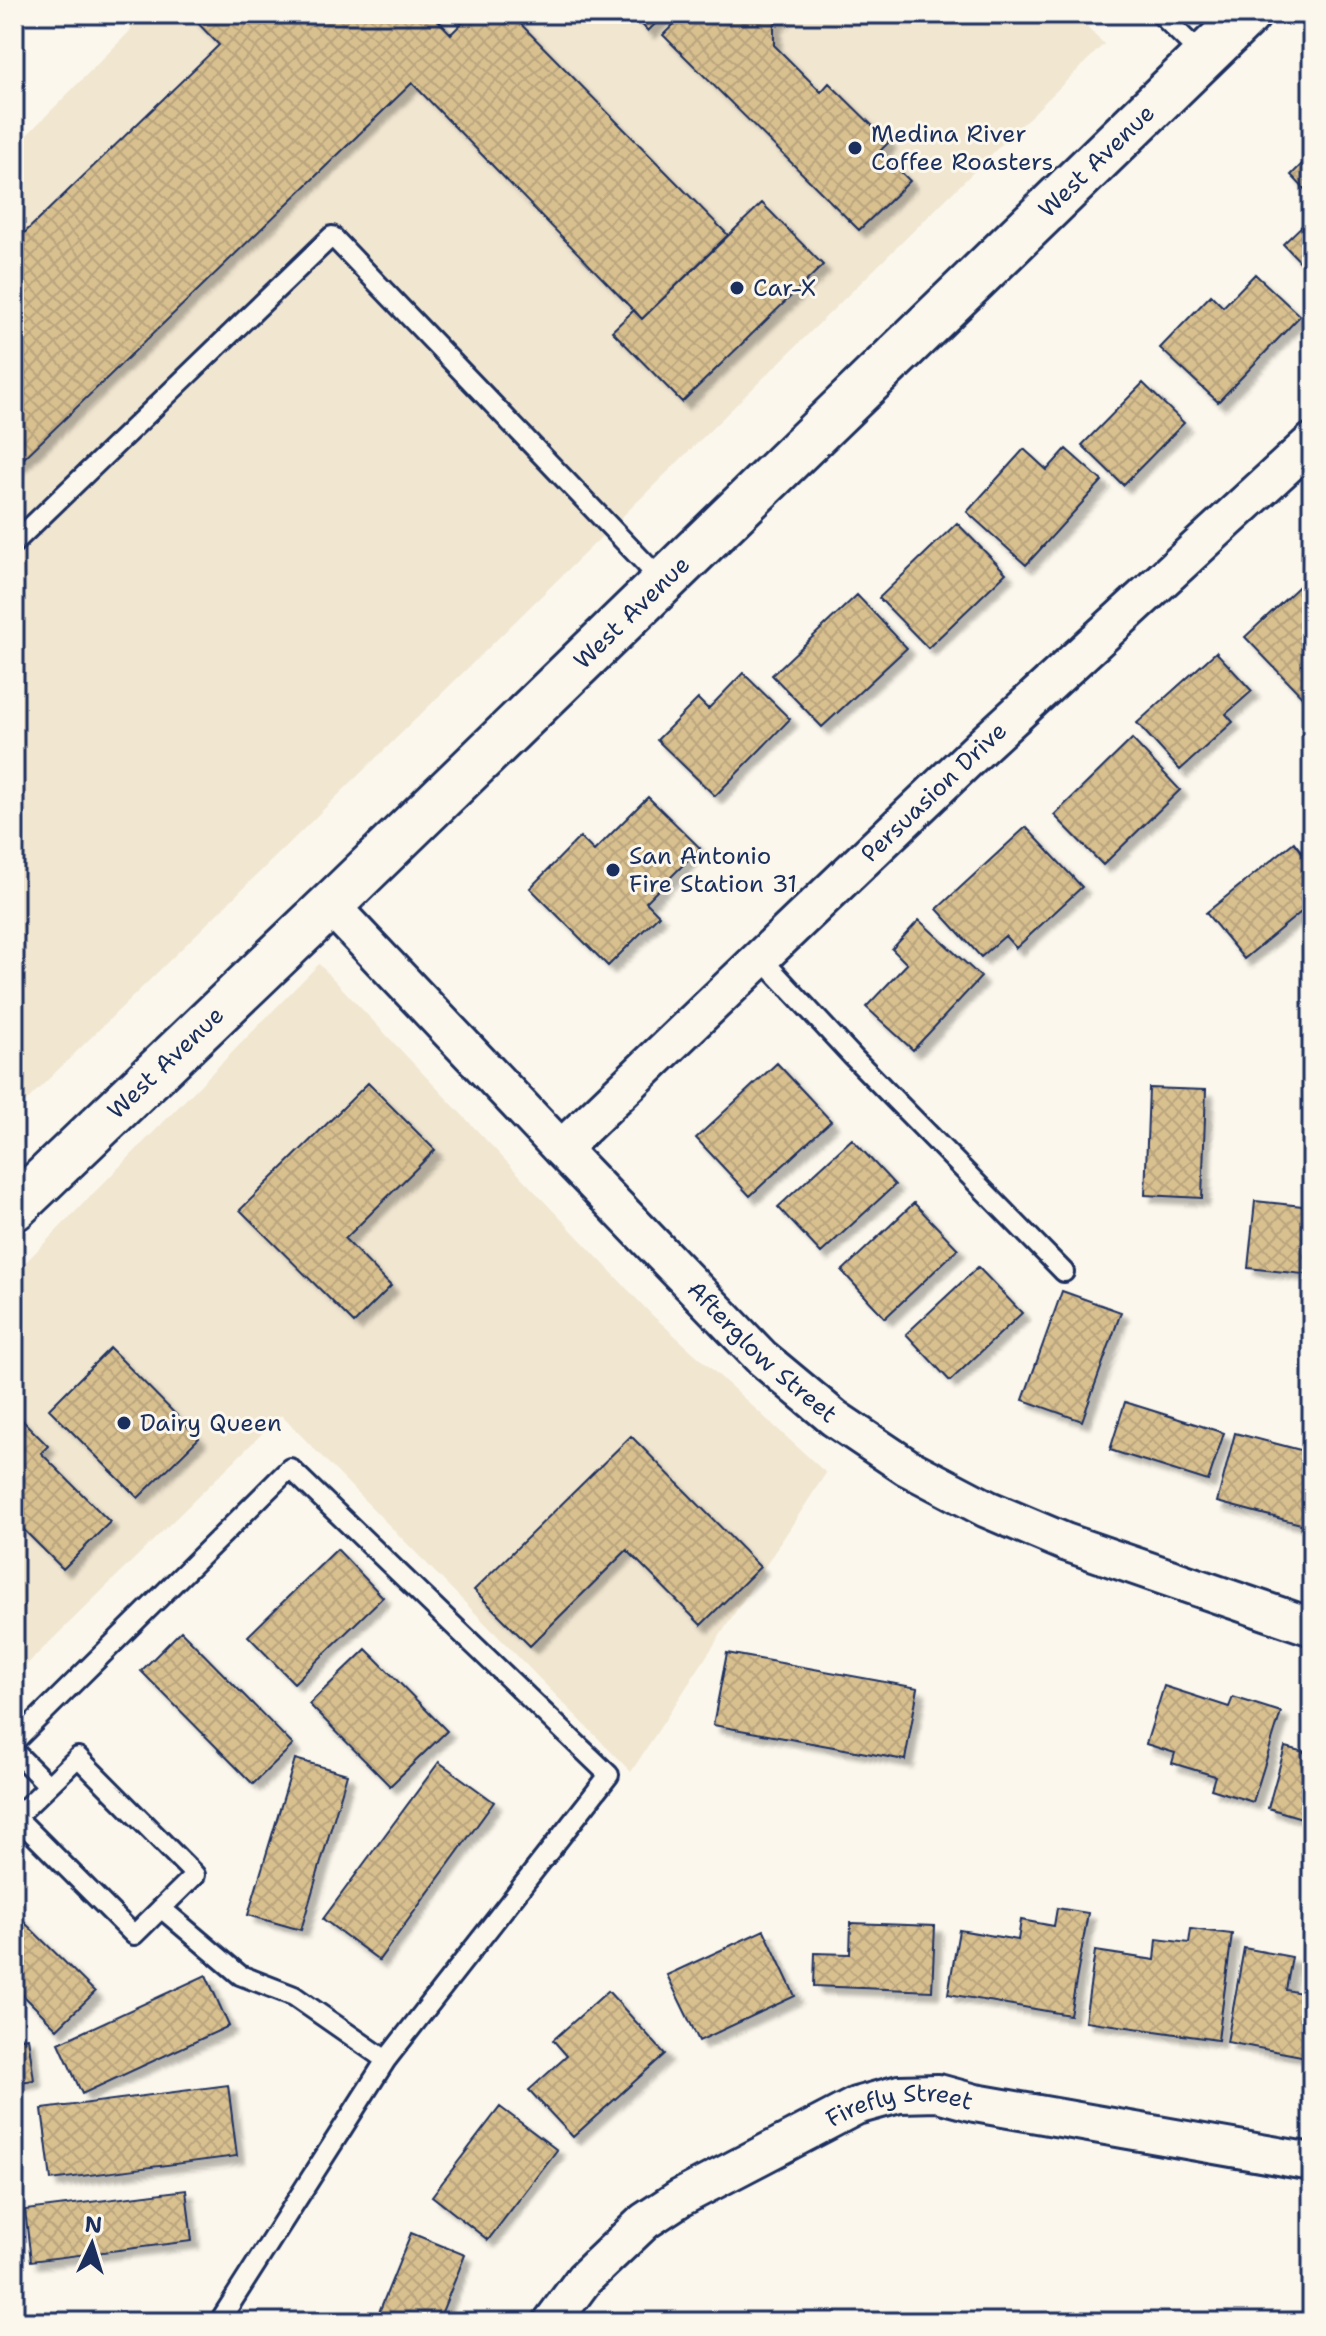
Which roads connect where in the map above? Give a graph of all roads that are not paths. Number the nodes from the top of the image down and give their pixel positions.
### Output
1 (1160, 14) edge
2 (1248, 14) edge
3 (1204, 57) junction
4 (1312, 442) edge
5 (14, 543) edge
6 (663, 582) junction
7 (330, 905) junction
8 (761, 958) junction
9 (561, 1149) junction
10 (14, 1208) edge
11 (1064, 1272) dead end
12 (1312, 1627) edge
13 (14, 1742) edge
14 (14, 1751) edge
15 (48, 1785) junction
16 (15, 1818) edge
17 (161, 1908) junction
18 (386, 2060) junction
19 (1312, 2162) edge
20 (219, 2322) edge
21 (552, 2322) edge

1 - 3 lane
2 - 3 main road, West Avenue
3 - 6 main road, West Avenue
4 - 8 street, Persuasion Drive
5 - 6 lane
6 - 7 main road, West Avenue
7 - 9 street, Afterglow Street
7 - 10 main road, West Avenue
8 - 9 street, Persuasion Drive
8 - 11 lane
9 - 12 street, Afterglow Street
13 - 18 lane
14 - 15 lane
15 - 16 lane
15 - 17 lane
16 - 17 lane
17 - 18 lane
18 - 20 lane
19 - 21 street, Firefly Street

